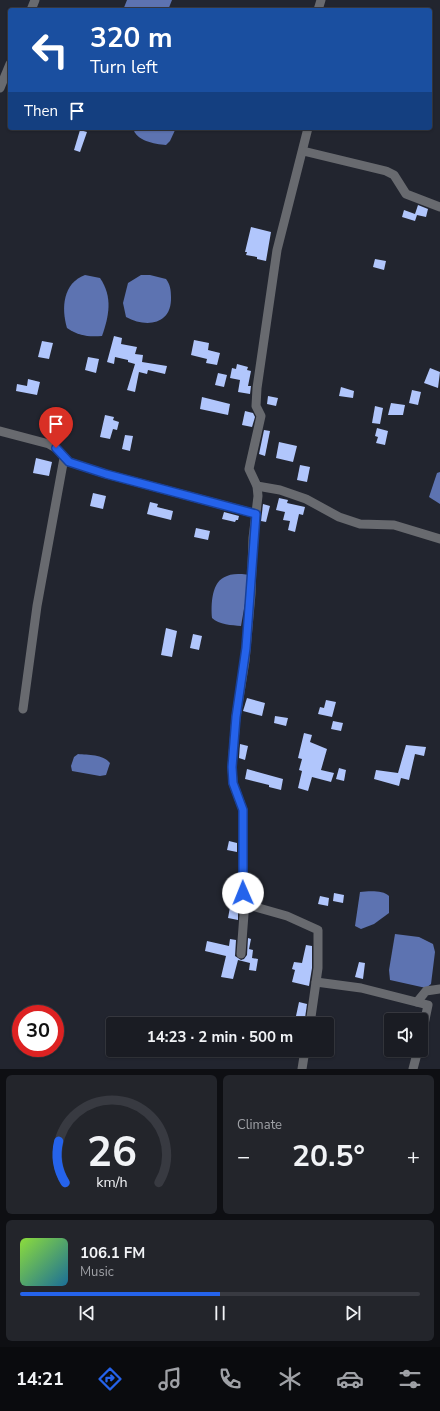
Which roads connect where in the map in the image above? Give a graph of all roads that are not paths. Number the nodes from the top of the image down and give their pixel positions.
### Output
1 (7, 69) edge
2 (0, 88) edge
3 (308, 130) edge
4 (303, 151) junction
5 (440, 207) edge
6 (0, 431) edge
7 (64, 458) junction
8 (257, 486) junction
9 (256, 514) junction
10 (440, 539) edge
11 (23, 709) dead end
12 (245, 901) junction
13 (241, 954) dead end
14 (316, 982) junction
15 (440, 989) edge
16 (417, 1002) junction
17 (426, 1013) edge
18 (311, 1017) edge
19 (304, 1057) edge
20 (416, 1057) edge
21 (302, 1069) edge
22 (413, 1069) edge

1 - 2 street
3 - 4 street
4 - 5 street
4 - 8 street
6 - 7 street
7 - 9 street
7 - 11 street
8 - 9 street
8 - 10 street
9 - 12 street
12 - 13 street
12 - 14 street
14 - 16 street
14 - 18 street
15 - 16 street
16 - 17 street
19 - 21 street
20 - 22 street

